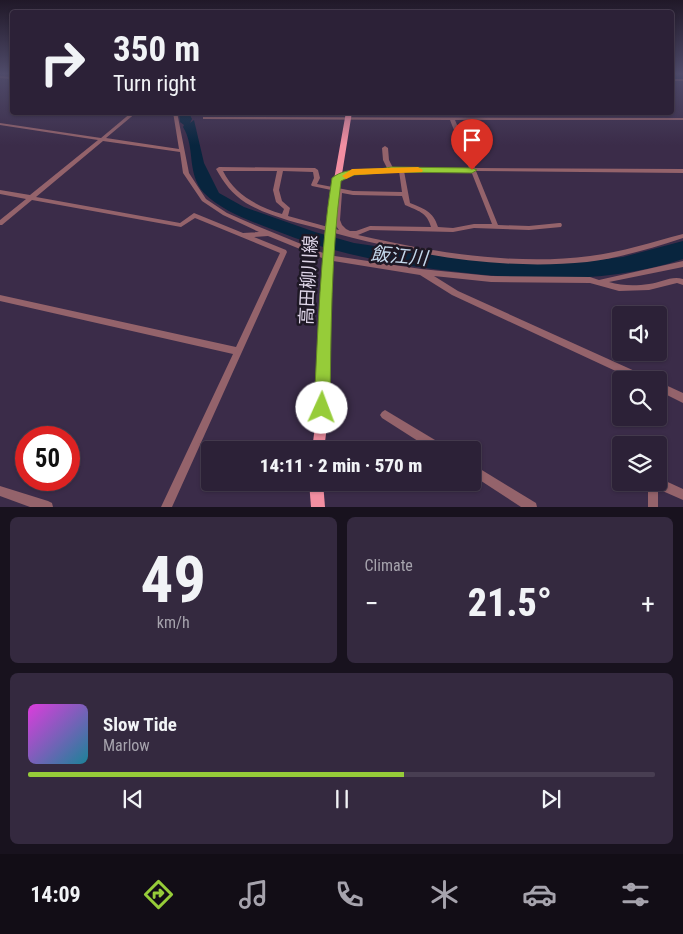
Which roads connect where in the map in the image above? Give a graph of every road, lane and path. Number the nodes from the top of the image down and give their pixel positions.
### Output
1 (131, 115) edge
2 (175, 115) edge
3 (349, 115) edge
4 (474, 115) edge
5 (621, 115) edge
6 (205, 118) dead end
7 (452, 118) junction
8 (625, 119) junction
9 (683, 119) edge
10 (0, 124) edge
11 (103, 139) junction
12 (385, 148) dead end
13 (181, 151) junction
14 (401, 169) junction
15 (280, 170) junction
16 (391, 170) junction
17 (472, 170) junction
18 (680, 172) edge
19 (337, 178) junction
20 (683, 178) edge
21 (337, 189) junction
22 (0, 192) edge
23 (405, 194) junction
24 (31, 198) junction
25 (285, 216) junction
26 (0, 223) edge
27 (559, 225) dead end
28 (496, 227) junction
29 (434, 228) junction
30 (329, 230) junction
31 (270, 234) junction
32 (240, 236) junction
33 (683, 236) edge
34 (327, 256) junction
35 (683, 264) edge
36 (421, 272) junction
37 (601, 282) junction
38 (683, 282) edge
39 (0, 298) edge
40 (238, 351) junction
41 (625, 371) edge
42 (667, 390) edge
43 (683, 398) edge
44 (385, 415) dead end
45 (319, 441) edge
46 (427, 441) edge
47 (481, 475) edge
48 (667, 487) edge
49 (0, 491) edge
50 (317, 491) edge
51 (652, 491) edge
52 (683, 495) edge
53 (48, 506) edge
54 (166, 506) edge
55 (318, 506) edge
56 (532, 506) edge
57 (653, 506) edge

1 - 11 street
2 - 13 street
3 - 6 street
3 - 7 street
3 - 19 main road, 高田柳川線
4 - 7 street
4 - 8 street
5 - 8 street
7 - 17 street
8 - 9 street
10 - 11 street
11 - 13 street
11 - 24 street
12 - 16 street
13 - 31 street
14 - 16 street
14 - 17 street
14 - 23 street
15 - 21 street
15 - 25 street
15 - 25 street
16 - 19 street
17 - 18 street
17 - 28 street
18 - 20 street
19 - 21 main road, 高田柳川線
21 - 23 street
21 - 29 street
21 - 30 main road, 高田柳川線
22 - 24 street
23 - 29 street
24 - 26 street
24 - 32 street
25 - 30 street
27 - 28 street
28 - 29 street
30 - 33 street
30 - 34 main road, 高田柳川線
31 - 32 street
31 - 34 street
32 - 40 street
34 - 36 street
34 - 45 main road, 高田柳川線
35 - 37 street
36 - 37 street
36 - 41 street
37 - 38 street
39 - 40 street
40 - 54 street
42 - 43 street
44 - 46 street
47 - 56 street
48 - 52 street
49 - 53 street
50 - 55 main road
51 - 57 street

